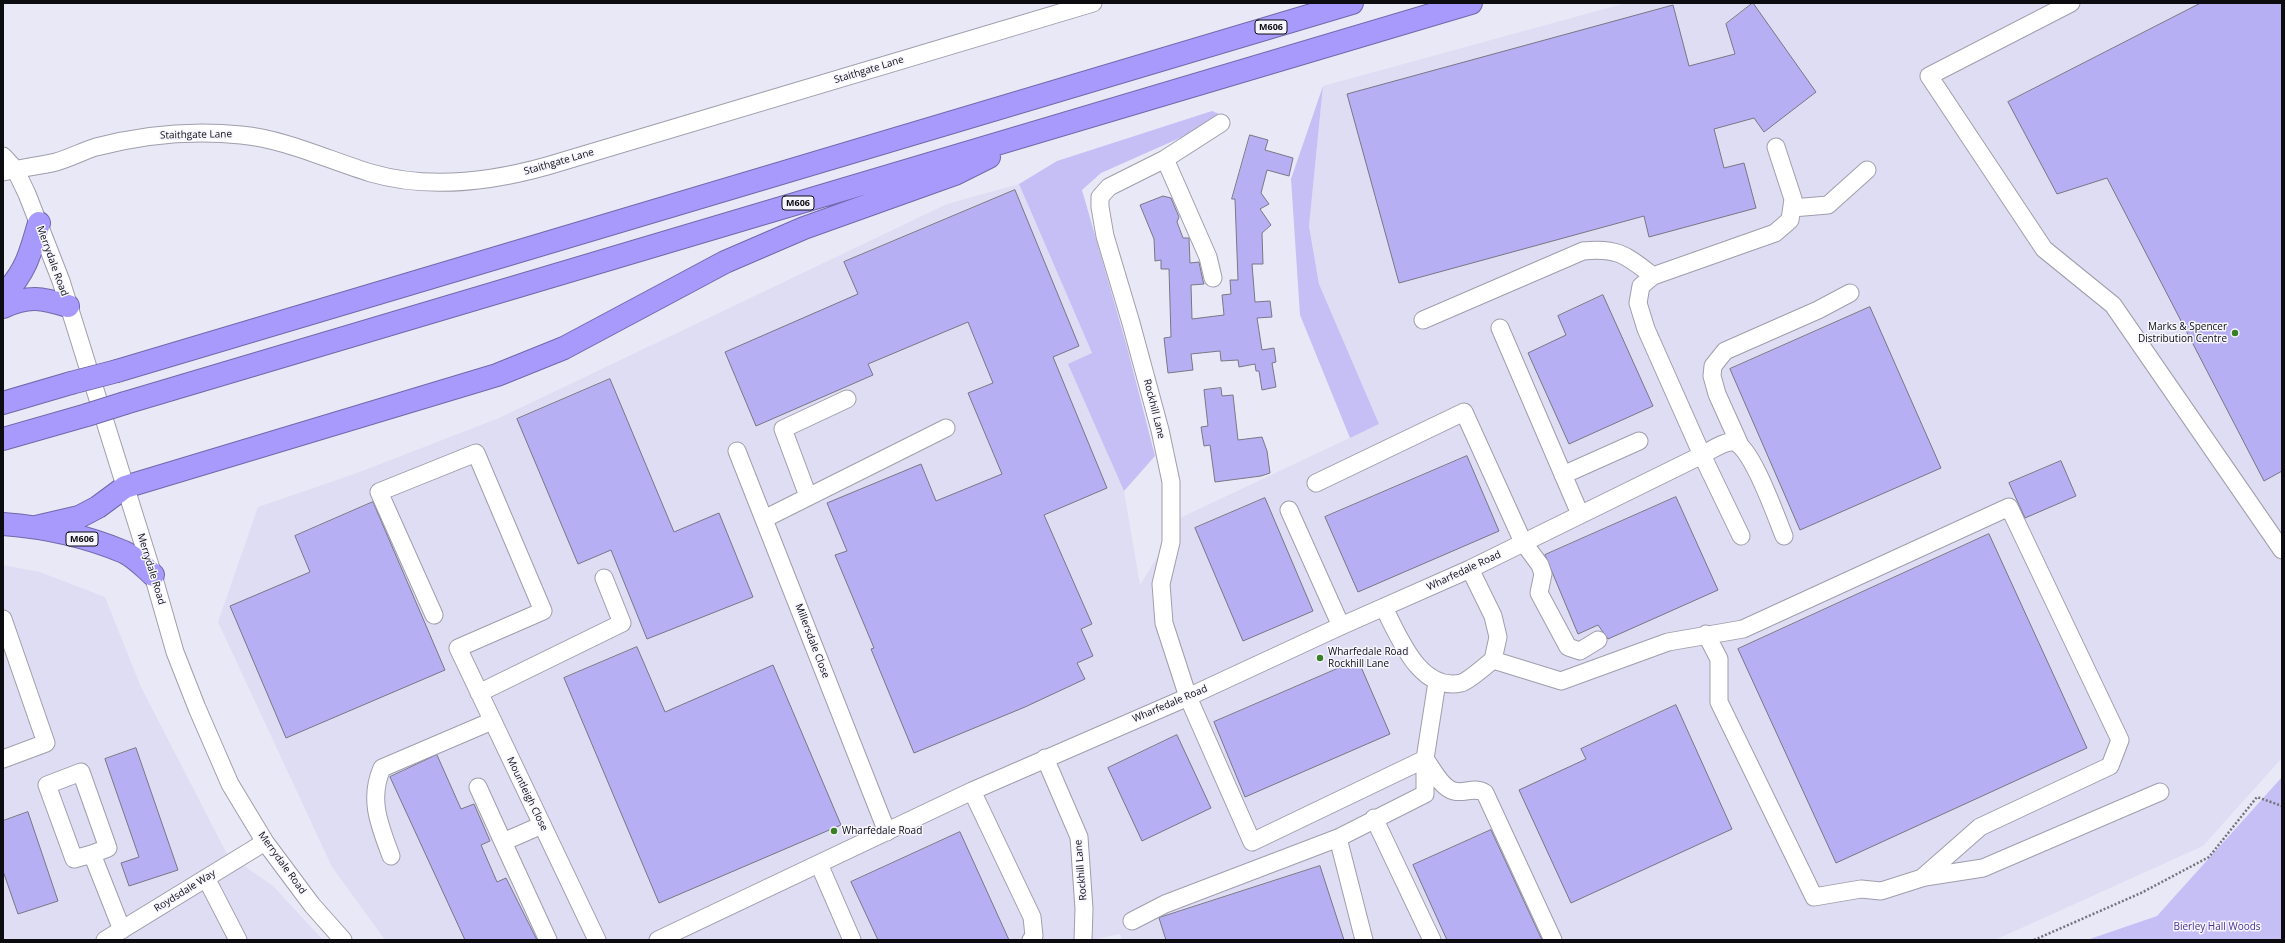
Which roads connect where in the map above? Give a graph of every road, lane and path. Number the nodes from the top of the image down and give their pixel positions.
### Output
1 (1093, 3) edge
2 (1352, 3) edge
3 (1471, 3) edge
4 (2071, 3) edge
5 (1221, 123) dead end
6 (1046, 129) junction
7 (1776, 147) dead end
8 (3, 156) edge
9 (1165, 158) junction
10 (1867, 170) dead end
11 (9, 171) edge
12 (1792, 208) junction
13 (39, 223) junction
14 (1653, 276) junction
15 (1214, 278) dead end
16 (1850, 293) dead end
17 (3, 296) edge
18 (68, 306) junction
19 (3, 307) edge
20 (1423, 320) dead end
21 (1500, 328) dead end
22 (847, 399) dead end
23 (3, 403) edge
24 (946, 428) dead end
25 (3, 439) edge
26 (1639, 441) dead end
27 (1740, 443) junction
28 (737, 451) dead end
29 (1702, 455) junction
30 (1564, 475) junction
31 (1316, 483) dead end
32 (125, 487) junction
33 (808, 496) junction
34 (1289, 510) dead end
35 (1580, 514) junction
36 (764, 519) junction
37 (3, 524) edge
38 (36, 527) junction
39 (1741, 536) dead end
40 (1784, 536) dead end
41 (1523, 542) junction
42 (2281, 546) edge
43 (1470, 569) junction
44 (153, 575) junction
45 (604, 578) dead end
46 (1384, 608) junction
47 (434, 615) dead end
48 (3, 619) edge
49 (1341, 626) junction
50 (1714, 633) junction
51 (1598, 640) dead end
52 (1493, 660) junction
53 (1437, 682) junction
54 (480, 693) junction
55 (1188, 697) junction
56 (492, 721) junction
57 (1046, 758) junction
58 (3, 759) edge
59 (1425, 759) junction
60 (478, 787) dead end
61 (972, 791) junction
62 (2160, 792) dead end
63 (2282, 806) edge
64 (1374, 818) junction
65 (542, 825) junction
66 (887, 832) junction
67 (1338, 838) junction
68 (265, 842) junction
69 (503, 842) junction
70 (92, 854) junction
71 (391, 856) dead end
72 (819, 864) junction
73 (206, 878) junction
74 (1922, 878) junction
75 (1132, 921) dead end
76 (122, 930) junction
77 (104, 940) edge
78 (238, 940) edge
79 (343, 940) edge
80 (548, 940) edge
81 (598, 940) edge
82 (658, 940) edge
83 (852, 940) edge
84 (1031, 940) edge
85 (1083, 940) edge
86 (1364, 940) edge
87 (1432, 940) edge
88 (1553, 940) edge
89 (2034, 940) edge

1 - 11 street, Staithgate Lane
2 - 23 highway, M606, bridge
3 - 6 highway, M606
4 - 42 street
5 - 9 street, Rockhill Lane
6 - 25 highway, M606, bridge
6 - 32 highway, M606
7 - 12 street
8 - 11 street, Merrydale Road
9 - 15 street
9 - 55 street, Rockhill Lane
10 - 12 street
11 - 13 street, Merrydale Road
12 - 14 street
13 - 17 highway
13 - 18 street, Merrydale Road
14 - 20 street
14 - 29 street
16 - 27 street
18 - 19 highway
18 - 32 street, Merrydale Road
21 - 30 street
22 - 33 street
24 - 33 street
26 - 30 street
27 - 29 street, Wharfedale Road
27 - 40 street
28 - 36 street, Millersdale Close
29 - 35 street, Wharfedale Road
29 - 39 street
30 - 35 street
31 - 41 street
32 - 38 highway, M606
32 - 44 street, Merrydale Road
33 - 36 street
34 - 49 street
35 - 41 street, Wharfedale Road
36 - 66 street, Millersdale Close
37 - 38 highway, M606
38 - 44 highway, M606
41 - 43 street, Wharfedale Road
41 - 51 street
43 - 46 street, Wharfedale Road
43 - 52 street
44 - 68 street, Merrydale Road
45 - 54 street
46 - 49 street, Wharfedale Road
46 - 53 street
47 - 54 street, Mountleigh Close
48 - 58 street
49 - 55 street, Wharfedale Road
50 - 52 street
50 - 74 street
50 - 74 street
52 - 53 street
53 - 59 street
54 - 56 street, Mountleigh Close
55 - 57 street, Wharfedale Road
55 - 59 street, Rockhill Lane
56 - 65 street, Mountleigh Close
56 - 71 street
57 - 61 street, Wharfedale Road
57 - 85 street, Rockhill Lane
59 - 64 street
59 - 88 street
60 - 69 street
61 - 66 street, Wharfedale Road
61 - 84 street
62 - 74 street
63 - 89 path
64 - 67 street
64 - 87 street
65 - 69 street
65 - 81 street, Mountleigh Close
66 - 72 street, Wharfedale Road
67 - 75 street
67 - 86 street
68 - 73 street, Roydsdale Way
68 - 79 street, Merrydale Road
69 - 80 street
70 - 70 street
70 - 76 street
72 - 82 street, Wharfedale Road
72 - 83 street
73 - 76 street, Roydsdale Way
73 - 78 street
76 - 77 street, Roydsdale Way

